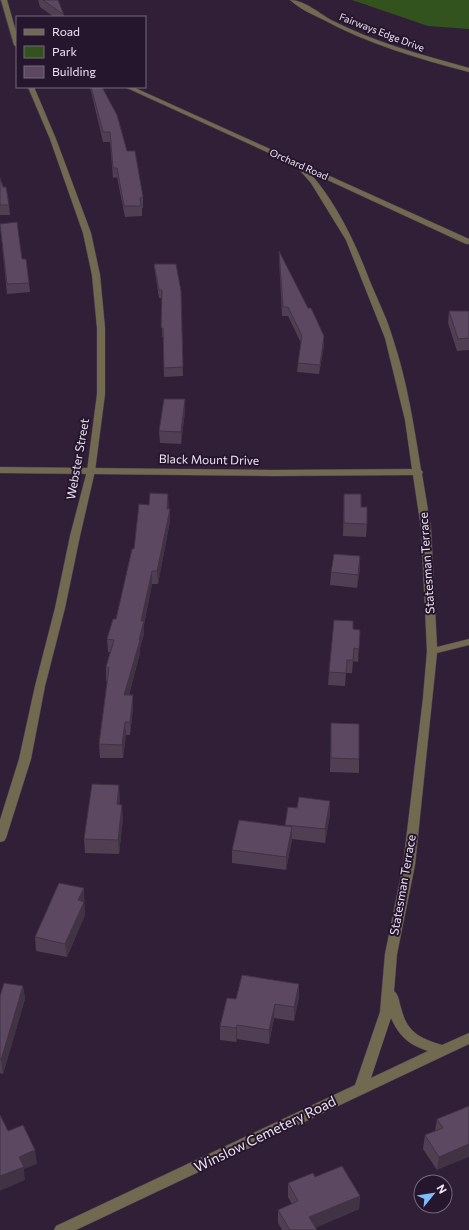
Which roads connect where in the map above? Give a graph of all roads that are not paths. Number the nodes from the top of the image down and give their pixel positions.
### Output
1 (4, 0) edge
2 (293, 0) edge
3 (16, 37) edge
4 (469, 70) edge
5 (31, 88) edge
6 (130, 88) edge
7 (298, 165) junction
8 (469, 242) edge
9 (0, 470) edge
10 (91, 471) junction
11 (419, 472) junction
12 (469, 642) edge
13 (432, 651) junction
14 (0, 838) edge
15 (388, 985) junction
16 (469, 1038) edge
17 (442, 1050) junction
18 (360, 1088) junction
19 (61, 1230) edge

1 - 3 street
2 - 4 street, Fairways Edge Drive
5 - 10 street, Webster Street
6 - 7 street, Orchard Road
7 - 8 street, Orchard Road
7 - 11 street, Statesman Terrace
9 - 10 street, Black Mount Drive
10 - 11 street, Black Mount Drive
10 - 14 street, Webster Street
11 - 13 street, Statesman Terrace
12 - 13 street
13 - 15 street, Statesman Terrace
15 - 17 street, Statesman Terrace
15 - 18 street, Statesman Terrace
16 - 17 street, Winslow Cemetery Road
17 - 18 street, Winslow Cemetery Road
18 - 19 street, Winslow Cemetery Road

